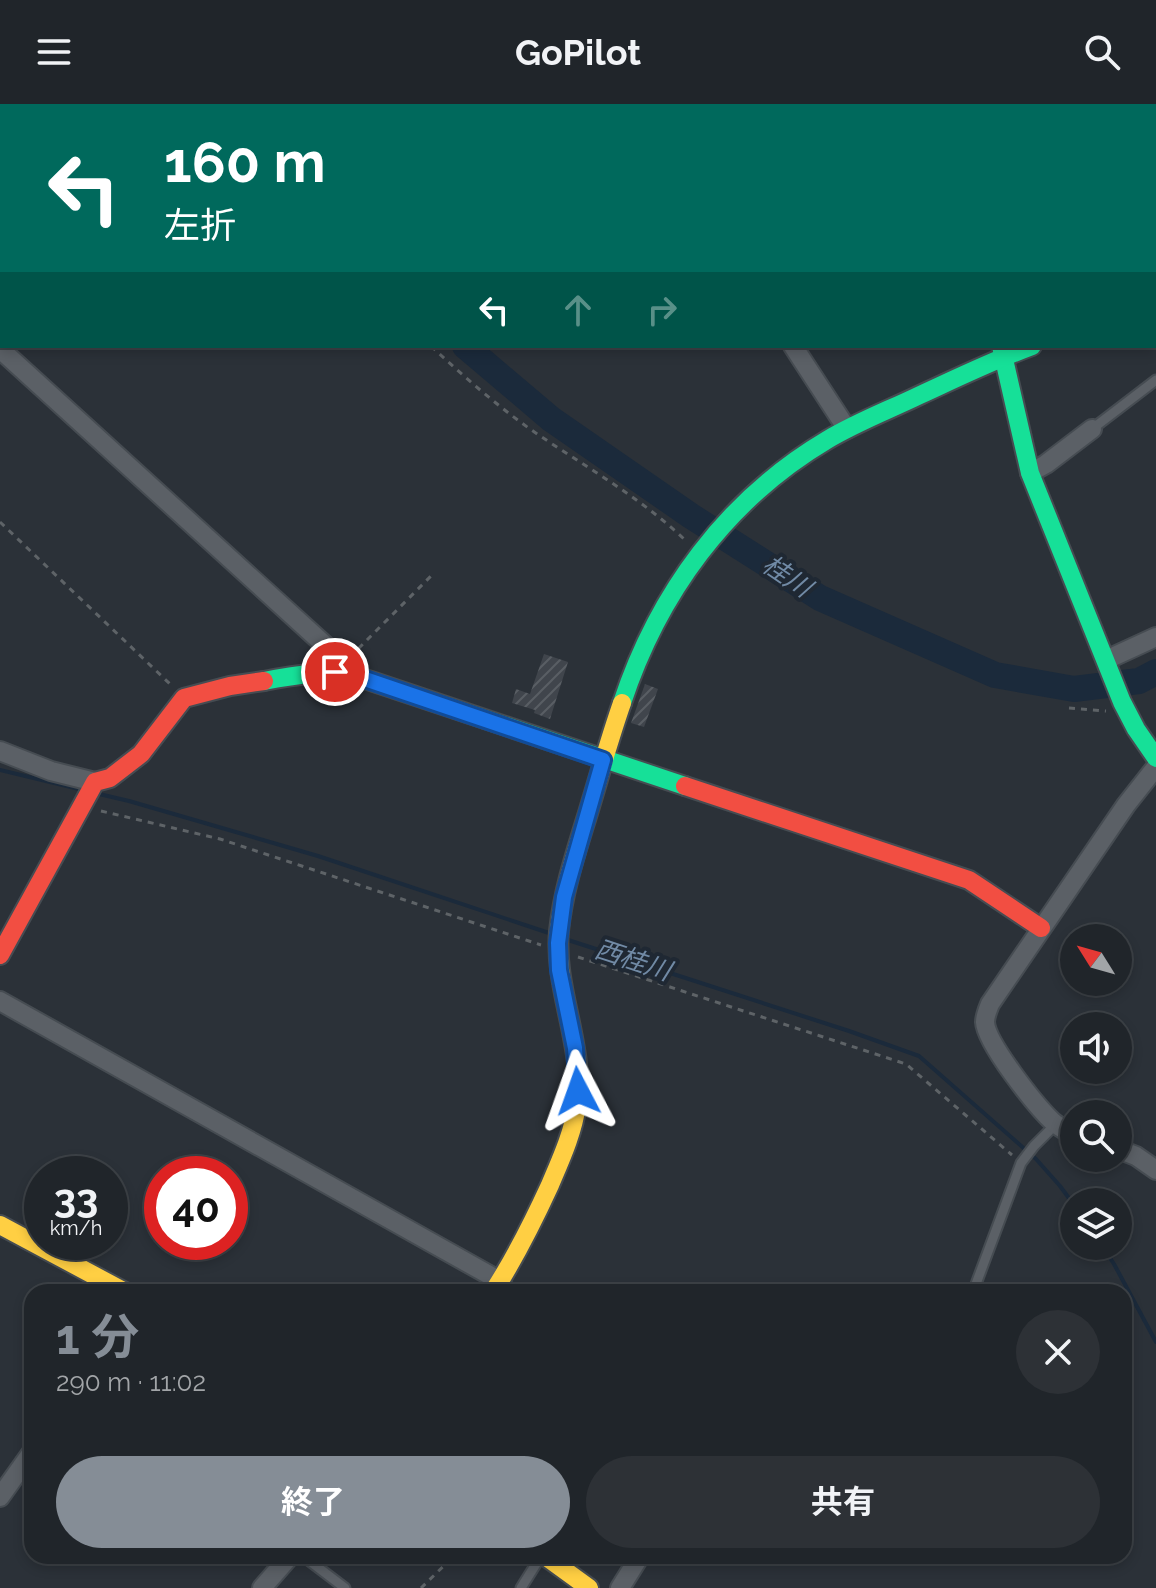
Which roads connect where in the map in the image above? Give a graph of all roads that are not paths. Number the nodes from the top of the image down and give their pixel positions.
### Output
1 (794, 348) edge
2 (0, 349) edge
3 (1002, 351) edge
4 (1156, 380) edge
5 (847, 429) junction
6 (1092, 429) joint
7 (1030, 473) junction
8 (1156, 637) edge
9 (1107, 663) junction
10 (335, 672) junction
11 (0, 751) edge
12 (1156, 758) edge
13 (603, 760) junction
14 (1156, 767) edge
15 (89, 793) junction
16 (1041, 928) junction
17 (0, 955) edge
18 (0, 1001) edge
19 (1056, 1124) junction
20 (1060, 1127) edge
21 (1132, 1154) edge
22 (1156, 1170) edge
23 (0, 1225) edge
24 (110, 1284) edge
25 (491, 1284) edge
26 (498, 1284) edge
27 (976, 1284) edge
28 (24, 1463) edge
29 (0, 1497) edge
30 (283, 1564) edge
31 (314, 1564) edge
32 (538, 1564) edge
33 (554, 1564) edge
34 (635, 1564) edge
35 (262, 1588) edge
36 (345, 1588) edge
37 (521, 1588) edge
38 (589, 1588) edge
39 (620, 1588) edge

1 - 5 street
2 - 10 street
3 - 5 street
3 - 7 street
4 - 6 lane
5 - 13 street
6 - 7 street
7 - 9 street
8 - 9 street
9 - 12 street
10 - 13 street
10 - 15 street
11 - 15 street
13 - 16 street
13 - 26 street
14 - 16 street
15 - 17 street
16 - 19 street
18 - 25 street
19 - 20 street
19 - 27 lane
21 - 22 street
23 - 24 street
28 - 29 street
30 - 35 street
31 - 36 lane
32 - 37 lane
33 - 38 street
34 - 39 street

